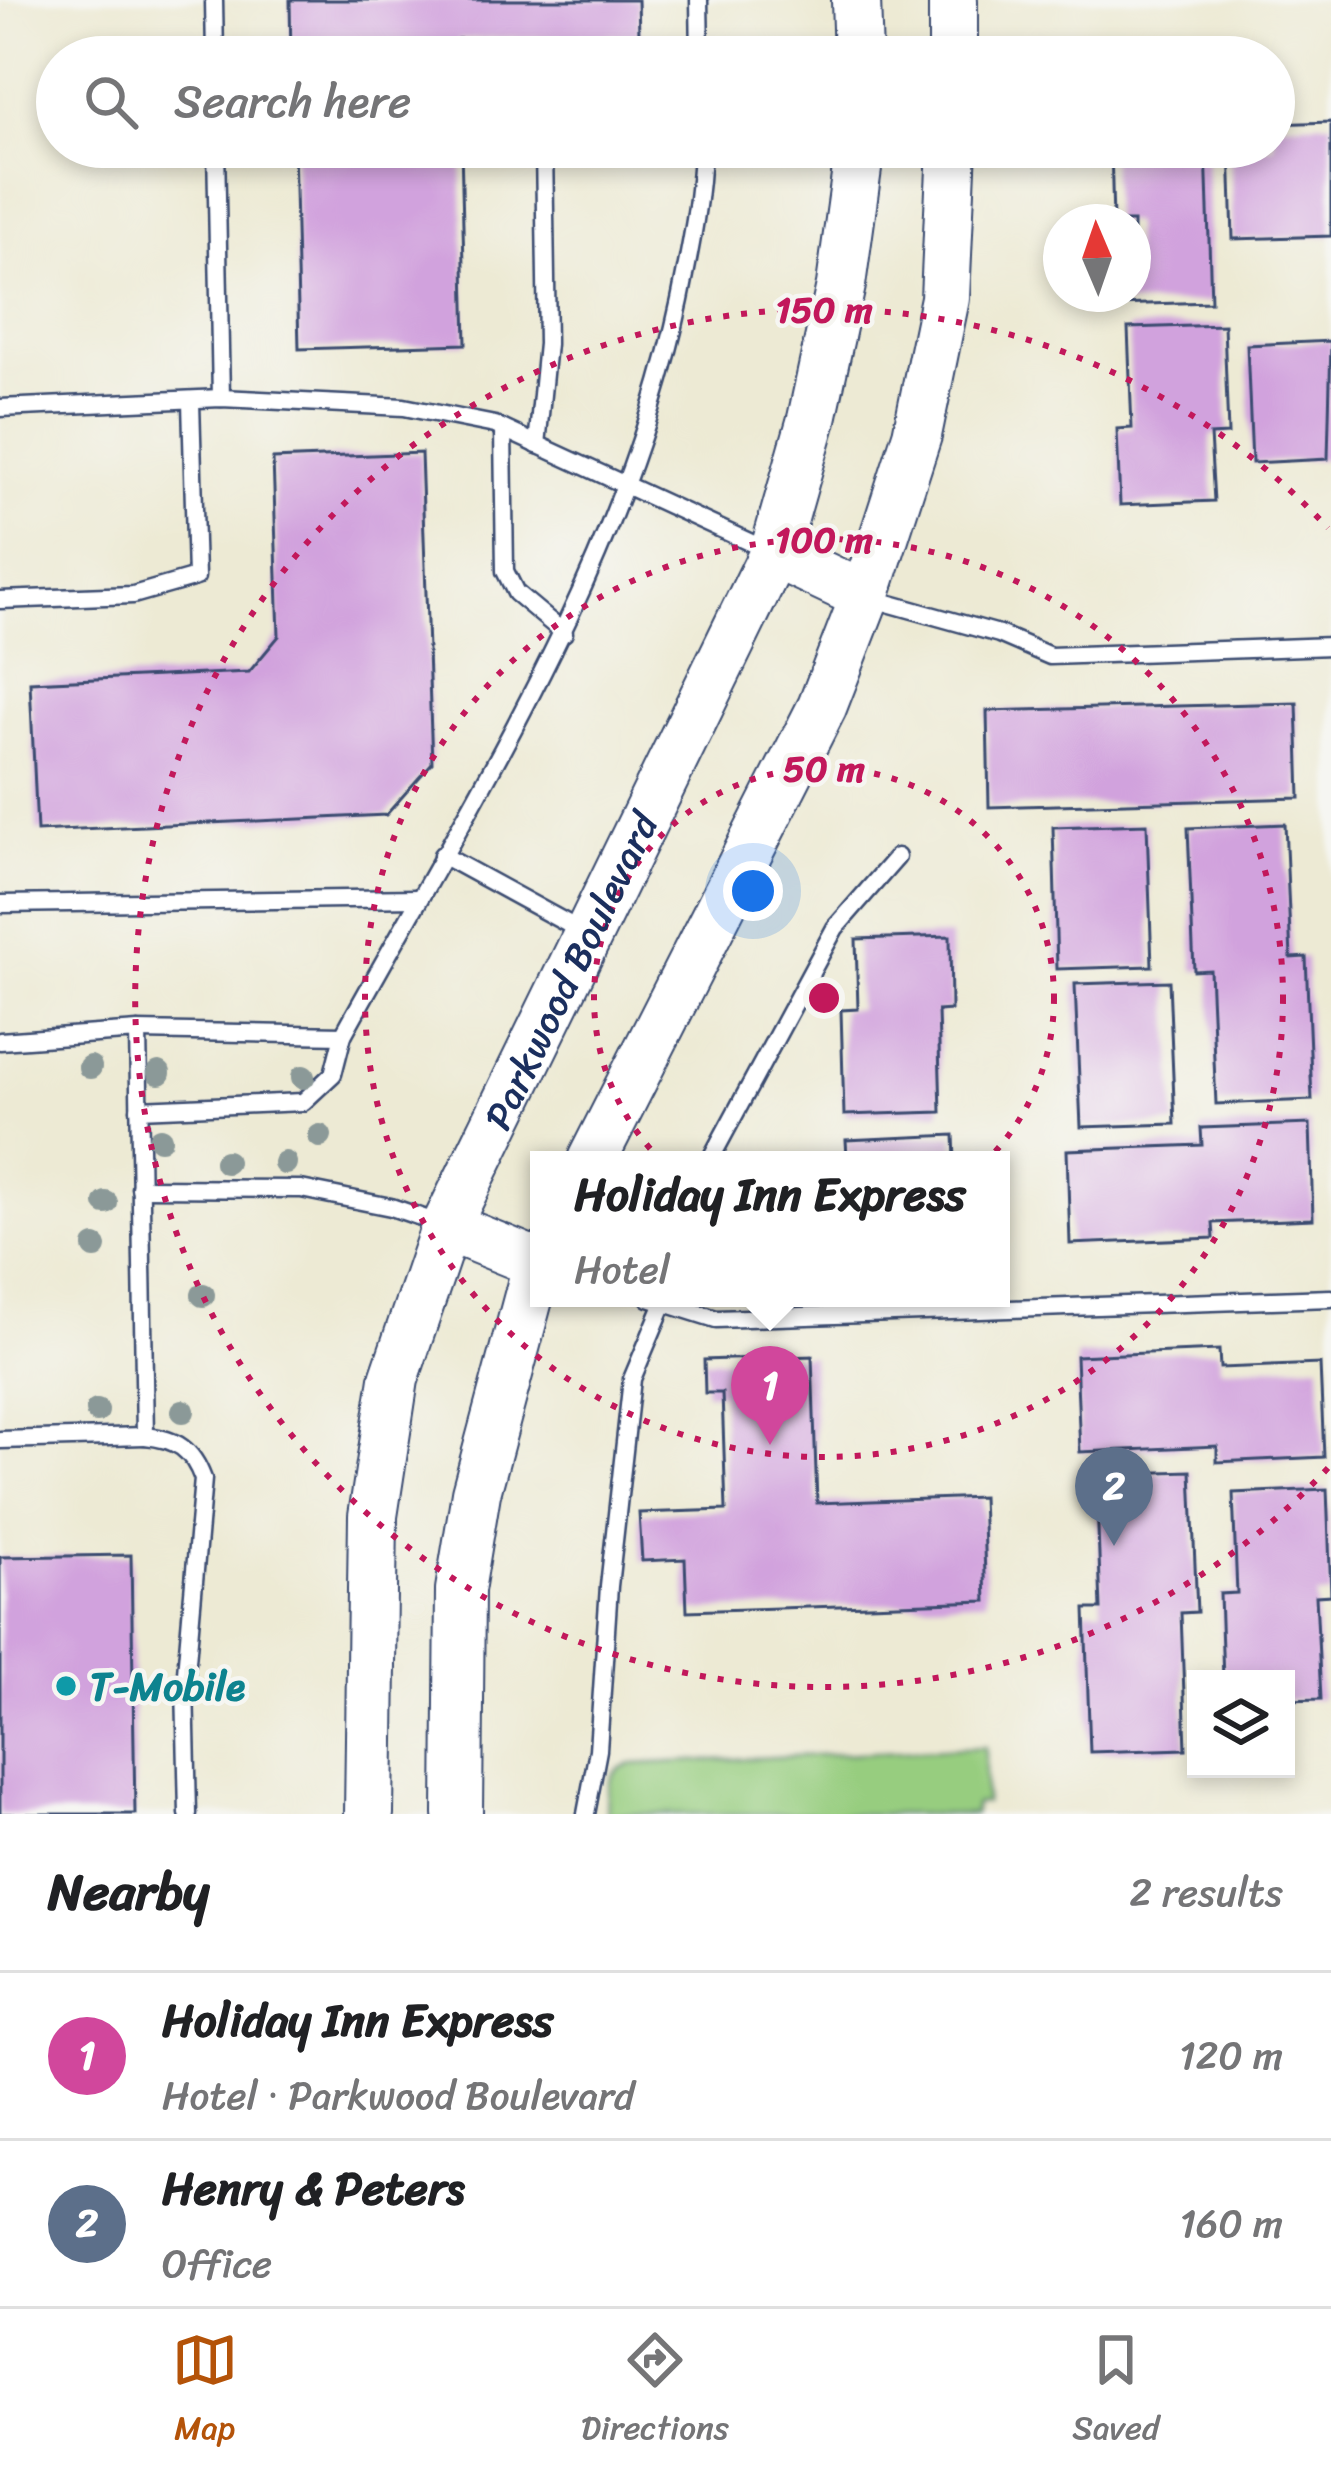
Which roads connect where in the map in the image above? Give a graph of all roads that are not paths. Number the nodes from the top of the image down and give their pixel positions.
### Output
1 (214, 0) edge
2 (698, 0) edge
3 (856, 0) edge
4 (953, 0) edge
5 (214, 36) edge
6 (699, 36) edge
7 (857, 36) edge
8 (952, 36) edge
9 (216, 168) edge
10 (544, 168) edge
11 (700, 168) edge
12 (857, 168) edge
13 (951, 168) edge
14 (220, 398) junction
15 (191, 402) junction
16 (0, 407) edge
17 (503, 429) junction
18 (537, 445) junction
19 (627, 488) junction
20 (774, 553) junction
21 (865, 596) junction
22 (0, 600) edge
23 (564, 633) junction
24 (1331, 646) edge
25 (442, 855) junction
26 (897, 857) dead end
27 (418, 898) junction
28 (0, 904) edge
29 (587, 934) junction
30 (138, 1031) junction
31 (343, 1034) junction
32 (0, 1041) edge
33 (139, 1109) junction
34 (597, 1151) edge
35 (715, 1151) edge
36 (140, 1188) junction
37 (446, 1226) junction
38 (530, 1258) edge
39 (530, 1291) edge
40 (1331, 1298) edge
41 (658, 1307) edge
42 (681, 1307) edge
43 (145, 1436) junction
44 (0, 1440) edge
45 (188, 1814) edge
46 (369, 1814) edge
47 (458, 1814) edge
48 (586, 1814) edge

1 - 5 lane
2 - 6 lane
3 - 7 main road
4 - 8 main road
9 - 14 lane
10 - 18 lane
11 - 19 lane
12 - 20 main road, Parkwood Boulevard
13 - 21 main road
14 - 15 lane
14 - 17 lane
15 - 16 lane
15 - 22 lane
17 - 18 lane
17 - 23 lane
18 - 19 lane
19 - 20 lane
19 - 23 lane
20 - 21 main road
20 - 29 main road, Parkwood Boulevard
21 - 24 lane
21 - 34 main road
23 - 25 lane
25 - 27 lane
25 - 29 lane
26 - 35 lane
27 - 28 lane
27 - 31 lane
29 - 37 main road, Parkwood Boulevard
30 - 31 lane
30 - 32 lane
30 - 33 lane
31 - 33 lane
33 - 36 lane
36 - 37 lane
36 - 43 lane
37 - 38 main road
37 - 46 main road, Parkwood Boulevard
39 - 47 main road
40 - 42 lane
41 - 48 lane
43 - 44 lane
43 - 45 lane

